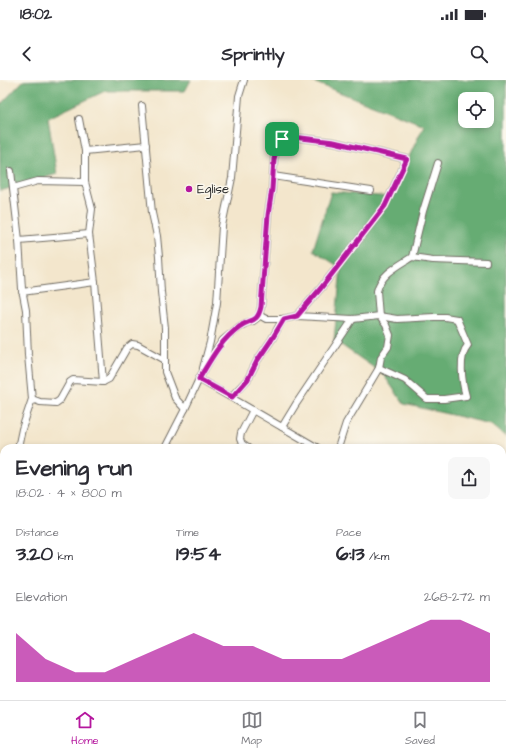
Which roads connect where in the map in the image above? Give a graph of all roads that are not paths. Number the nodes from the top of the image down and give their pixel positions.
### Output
1 (244, 80) edge
2 (142, 106) dead end
3 (79, 119) dead end
4 (146, 145) junction
5 (85, 151) junction
6 (438, 163) dead end
7 (11, 171) dead end
8 (273, 176) junction
9 (85, 182) junction
10 (13, 188) junction
11 (371, 192) dead end
12 (89, 234) junction
13 (19, 240) junction
14 (412, 257) junction
15 (486, 262) dead end
16 (95, 282) junction
17 (22, 292) junction
18 (259, 315) junction
19 (297, 316) junction
20 (379, 316) junction
21 (284, 319) junction
22 (353, 319) junction
23 (165, 360) junction
24 (379, 368) junction
25 (199, 379) junction
26 (103, 382) junction
27 (232, 397) junction
28 (32, 399) junction
29 (185, 409) junction
30 (253, 410) junction
31 (282, 427) junction
32 (19, 444) edge
33 (167, 444) edge
34 (242, 444) edge
35 (311, 444) edge
36 (339, 444) edge

1 - 25 street
2 - 4 street
3 - 5 street
4 - 5 street
4 - 23 street
5 - 9 street
6 - 14 street
7 - 10 street
8 - 11 street
8 - 18 street
8 - 19 street
9 - 10 street
9 - 12 street
10 - 13 street
12 - 13 street
12 - 16 street
13 - 17 street
14 - 15 street
14 - 20 street
16 - 17 street
16 - 26 street
17 - 28 street
18 - 21 street
18 - 25 street
19 - 21 street
19 - 22 street
20 - 22 street
20 - 24 street
20 - 24 street
21 - 27 street
22 - 31 street
23 - 26 street
23 - 29 street
24 - 36 street
25 - 27 street
25 - 29 street
26 - 28 street
27 - 30 street
28 - 32 street
29 - 33 street
30 - 31 street
30 - 34 street
31 - 35 street

